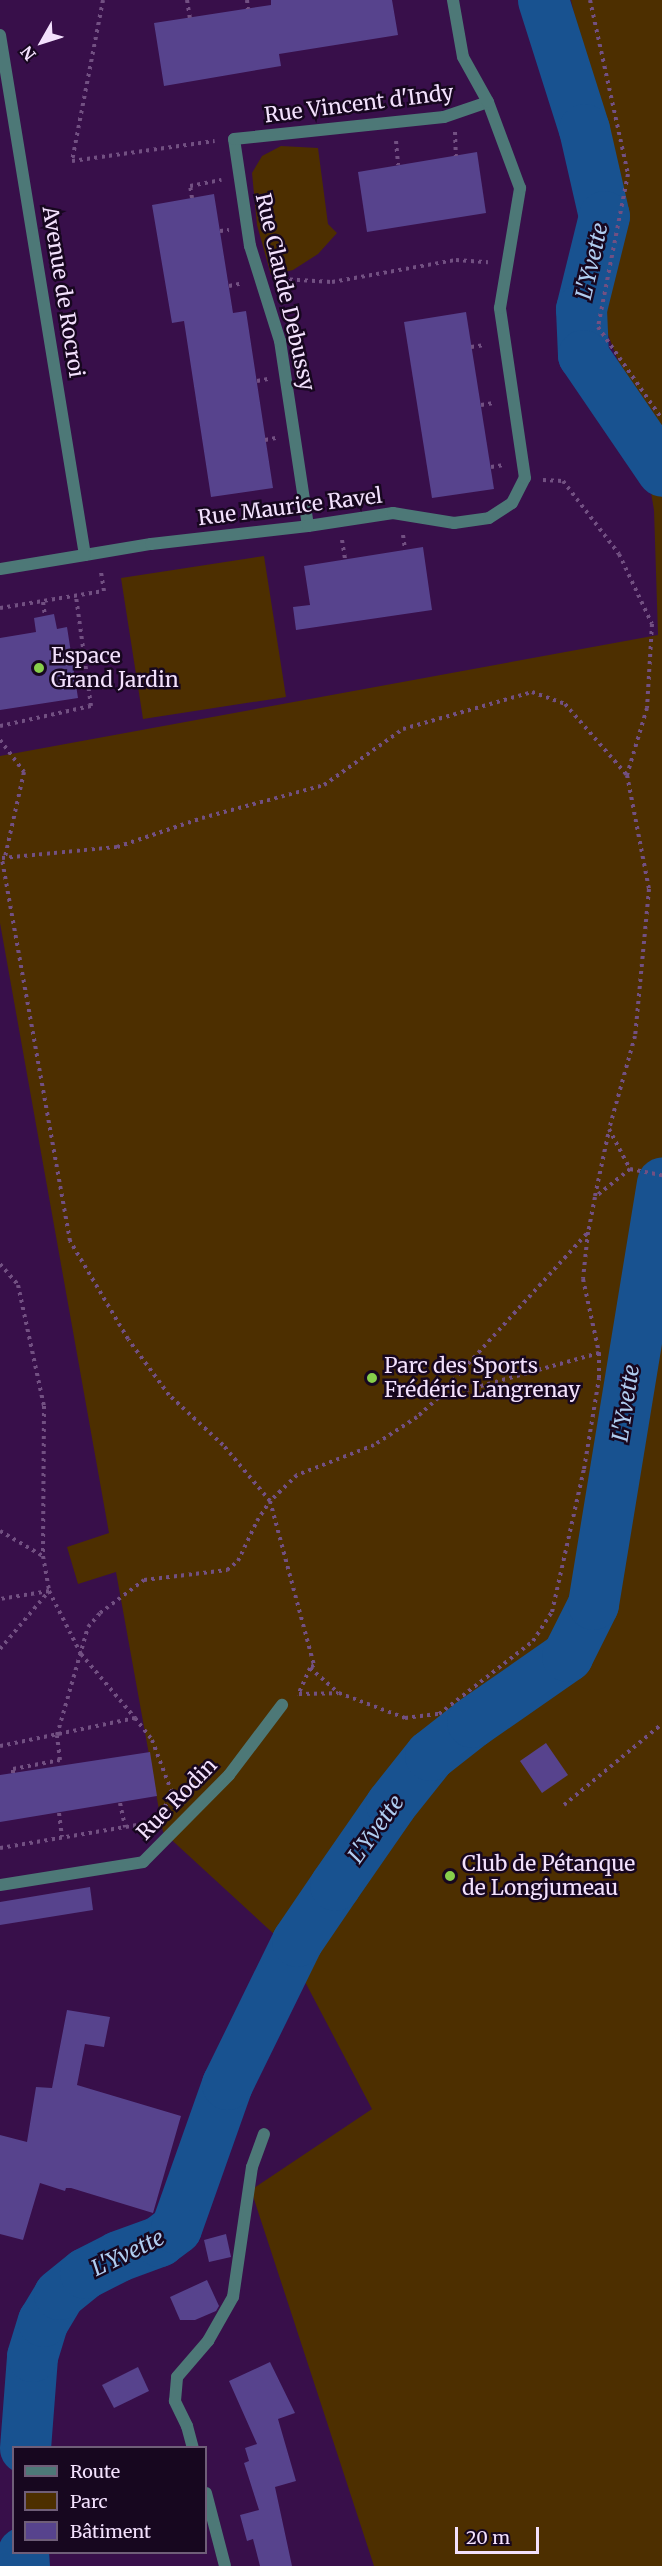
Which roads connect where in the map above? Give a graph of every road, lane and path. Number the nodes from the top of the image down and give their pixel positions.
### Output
1 (187, 0) edge
2 (247, 0) edge
3 (453, 0) edge
4 (590, 0) edge
5 (104, 2) edge
6 (248, 9) dead end
7 (190, 18) dead end
8 (0, 35) edge
9 (488, 102) junction
10 (234, 139) junction
11 (239, 176) junction
12 (192, 198) dead end
13 (507, 263) junction
14 (262, 283) junction
15 (662, 419) edge
16 (563, 481) dead end
17 (308, 526) junction
18 (91, 554) junction
19 (0, 569) edge
20 (76, 597) junction
21 (43, 602) junction
22 (0, 608) edge
23 (45, 616) dead end
24 (0, 726) edge
25 (0, 740) edge
26 (627, 775) junction
27 (5, 857) junction
28 (609, 1129) junction
29 (630, 1169) junction
30 (662, 1174) edge
31 (595, 1197) junction
32 (588, 1232) junction
33 (0, 1264) edge
34 (599, 1353) junction
35 (438, 1398) junction
36 (270, 1501) junction
37 (0, 1531) edge
38 (43, 1556) junction
39 (49, 1592) junction
40 (0, 1599) edge
41 (0, 1648) edge
42 (81, 1654) junction
43 (310, 1668) junction
44 (339, 1693) junction
45 (300, 1694) junction
46 (282, 1705) joint
47 (135, 1718) junction
48 (662, 1724) edge
49 (57, 1735) junction
50 (0, 1746) edge
51 (13, 1773) dead end
52 (172, 1798) junction
53 (120, 1803) dead end
54 (564, 1805) dead end
55 (59, 1813) dead end
56 (188, 1815) junction
57 (124, 1827) junction
58 (62, 1837) junction
59 (0, 1848) edge
60 (0, 1885) edge
61 (264, 2134) dead end
62 (192, 2446) edge
63 (207, 2497) edge
64 (225, 2566) edge

1 - 7 path
2 - 6 path
3 - 9 street, Rue Maurice Ravel
4 - 15 path
5 - 10 path
8 - 18 street, Avenue de Rocroi
9 - 10 street, Rue Vincent d'Indy
9 - 13 street, Rue Maurice Ravel
10 - 11 street, Rue Claude Debussy
11 - 12 path
11 - 14 street, Rue Claude Debussy
13 - 14 path
13 - 17 street, Rue Maurice Ravel
14 - 17 street, Rue Claude Debussy
16 - 26 path
17 - 18 street, Rue Maurice Ravel
18 - 19 street, Rue Maurice Ravel
18 - 20 path
20 - 21 path
20 - 24 path
21 - 22 path
21 - 23 path
25 - 27 path
26 - 27 path
26 - 28 path
27 - 36 path
28 - 29 path
28 - 31 path
29 - 30 path
29 - 31 path
31 - 32 path
32 - 34 path
32 - 35 path
33 - 38 path
34 - 35 path
34 - 44 path
35 - 36 path
36 - 42 path
36 - 43 path
37 - 38 path
38 - 39 path
39 - 40 path
39 - 41 path
39 - 42 path
42 - 47 path
42 - 49 path
43 - 44 path
43 - 45 path
44 - 45 path
45 - 46 path
46 - 56 street, Rue Rodin
47 - 49 path
47 - 52 path
48 - 54 path
49 - 50 path
49 - 51 path
52 - 56 path
52 - 57 path
53 - 57 path
55 - 58 path
56 - 60 street, Rue Rodin
57 - 58 path
58 - 59 path
61 - 62 street
63 - 64 street

